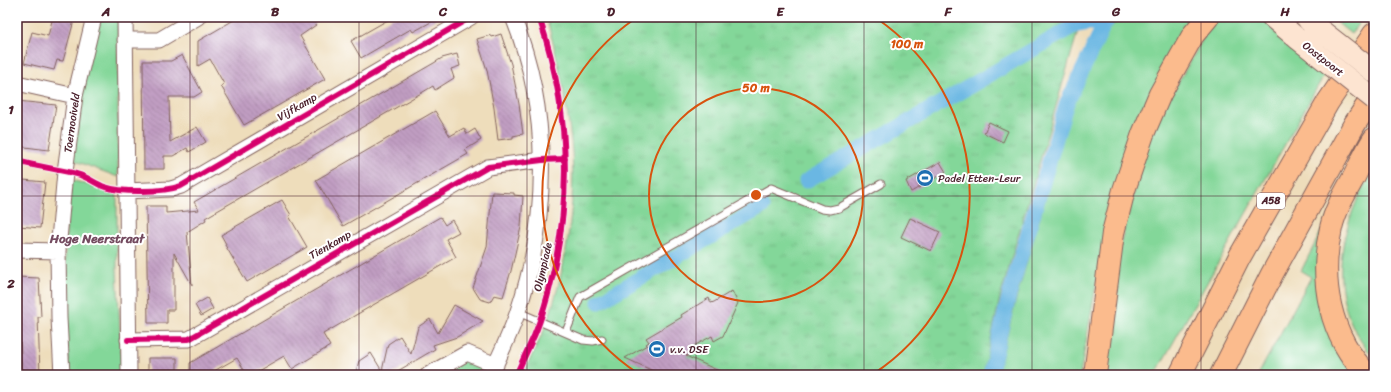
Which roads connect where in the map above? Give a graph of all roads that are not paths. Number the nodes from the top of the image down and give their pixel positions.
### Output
1 (94, 17) edge
2 (125, 17) edge
3 (198, 17) edge
4 (471, 17) edge
5 (513, 17) edge
6 (1208, 17) edge
7 (1272, 17) edge
8 (1307, 19) edge
9 (1374, 34) edge
10 (125, 40) junction
11 (1374, 72) edge
12 (17, 83) edge
13 (1374, 95) edge
14 (75, 96) junction
15 (1374, 99) edge
16 (1374, 139) edge
17 (542, 160) junction
18 (881, 184) dead end
19 (126, 191) junction
20 (17, 250) edge
21 (58, 251) junction
22 (518, 312) junction
23 (566, 332) junction
24 (602, 339) dead end
25 (128, 340) junction
26 (493, 370) edge
27 (62, 375) edge
28 (129, 375) edge
29 (428, 375) edge
30 (1095, 375) edge
31 (1180, 375) edge
32 (1221, 375) edge
33 (1368, 375) edge

1 - 14 street, Toernooiveld
2 - 10 street
3 - 10 street
4 - 19 street, Vijfkamp
5 - 17 street, Olympiade
6 - 30 highway
7 - 15 main road, Oostpoort, bridge
8 - 11 main road, Oostpoort, bridge
9 - 31 highway, A58
10 - 19 street
12 - 14 street
13 - 32 highway
14 - 21 street, Toernooiveld
16 - 33 highway
17 - 22 street, Olympiade
17 - 25 street, Tienkamp
18 - 23 lane
19 - 25 street
20 - 21 street
21 - 27 street, Toernooiveld
22 - 23 lane
22 - 26 street, Olympiade
23 - 24 lane
25 - 28 street
26 - 29 street

